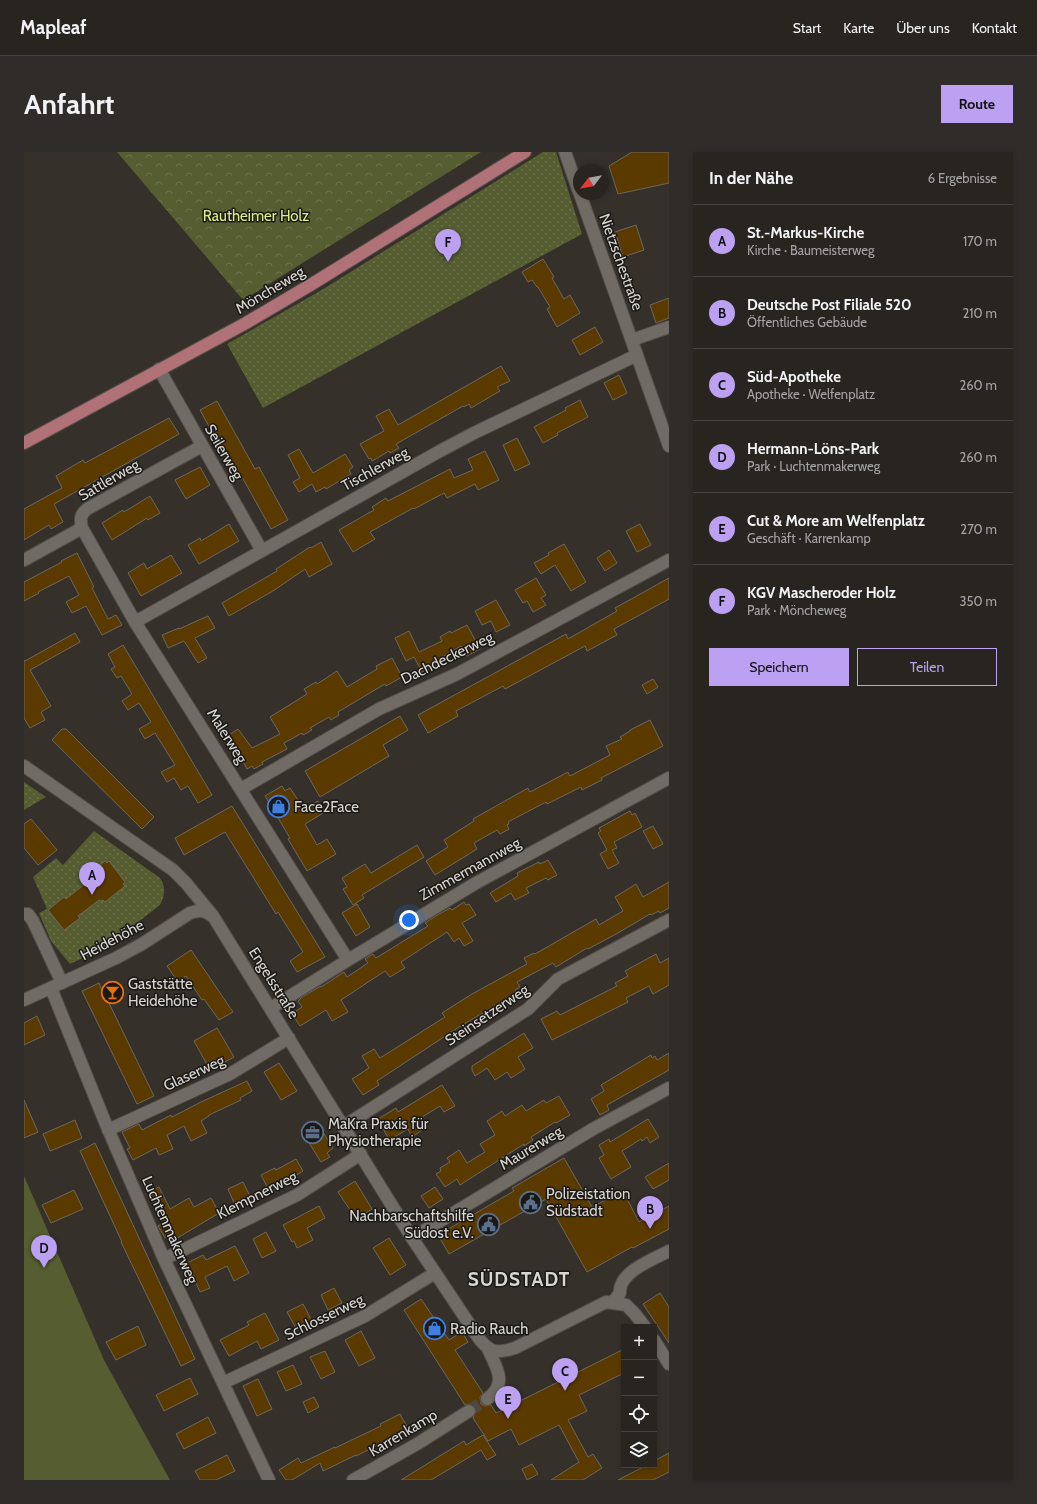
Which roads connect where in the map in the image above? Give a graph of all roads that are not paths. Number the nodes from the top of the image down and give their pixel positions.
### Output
1 (525, 152) edge
2 (565, 152) edge
3 (573, 175) edge
4 (582, 200) edge
5 (669, 327) edge
6 (632, 340) junction
7 (637, 355) junction
8 (159, 370) junction
9 (24, 443) edge
10 (202, 446) junction
11 (669, 446) edge
12 (82, 528) junction
13 (262, 551) junction
14 (24, 560) edge
15 (669, 560) edge
16 (135, 622) junction
17 (24, 766) edge
18 (669, 778) edge
19 (241, 789) junction
20 (24, 914) edge
21 (213, 916) junction
22 (669, 920) edge
23 (348, 960) junction
24 (56, 986) junction
25 (24, 1000) edge
26 (271, 1008) junction
27 (289, 1038) junction
28 (669, 1088) edge
29 (344, 1126) junction
30 (108, 1130) junction
31 (361, 1154) junction
32 (412, 1238) junction
33 (669, 1251) edge
34 (164, 1259) junction
35 (435, 1273) junction
36 (613, 1302) junction
37 (643, 1324) edge
38 (657, 1345) edge
39 (488, 1349) junction
40 (669, 1364) edge
41 (223, 1383) junction
42 (487, 1399) tunnel mouth
43 (469, 1411) tunnel mouth
44 (269, 1480) edge
45 (353, 1480) edge

1 - 8 main road, Möncheweg
2 - 3 street, Nietzschestraße
4 - 6 street, Nietzschestraße
5 - 6 street
6 - 7 street, Nietzschestraße
7 - 11 street, Nietzschestraße
7 - 13 street, Tischlerweg
8 - 9 main road, Möncheweg
8 - 10 street, Seilerweg
10 - 12 street, Sattlerweg
10 - 13 street, Seilerweg
12 - 14 street
12 - 16 street, Malerweg
13 - 16 street, Tischlerweg
15 - 19 street, Dachdeckerweg
16 - 19 street, Malerweg
17 - 21 street, Engelsstraße
18 - 23 street, Zimmermannweg
19 - 23 street, Malerweg
20 - 24 street, Luchtenmakerweg
21 - 24 street, Heidehöhe
21 - 26 street, Engelsstraße
22 - 29 street, Steinsetzerweg
23 - 26 street, Zimmermannweg
24 - 25 street, Heidehöhe
24 - 30 street, Luchtenmakerweg
26 - 27 street, Engelsstraße
27 - 29 street, Engelsstraße
27 - 30 street, Glaserweg
28 - 32 street, Maurerweg
29 - 31 street, Engelsstraße
30 - 34 street, Luchtenmakerweg
31 - 32 street, Engelsstraße
31 - 34 street, Klempnerweg
32 - 35 street, Engelsstraße
33 - 36 street
34 - 41 street, Luchtenmakerweg
35 - 39 street, Engelsstraße
35 - 41 street, Schlosserweg
36 - 37 street
36 - 39 street
38 - 40 street
39 - 42 street
41 - 44 street, Luchtenmakerweg
43 - 45 street, Karrenkamp

